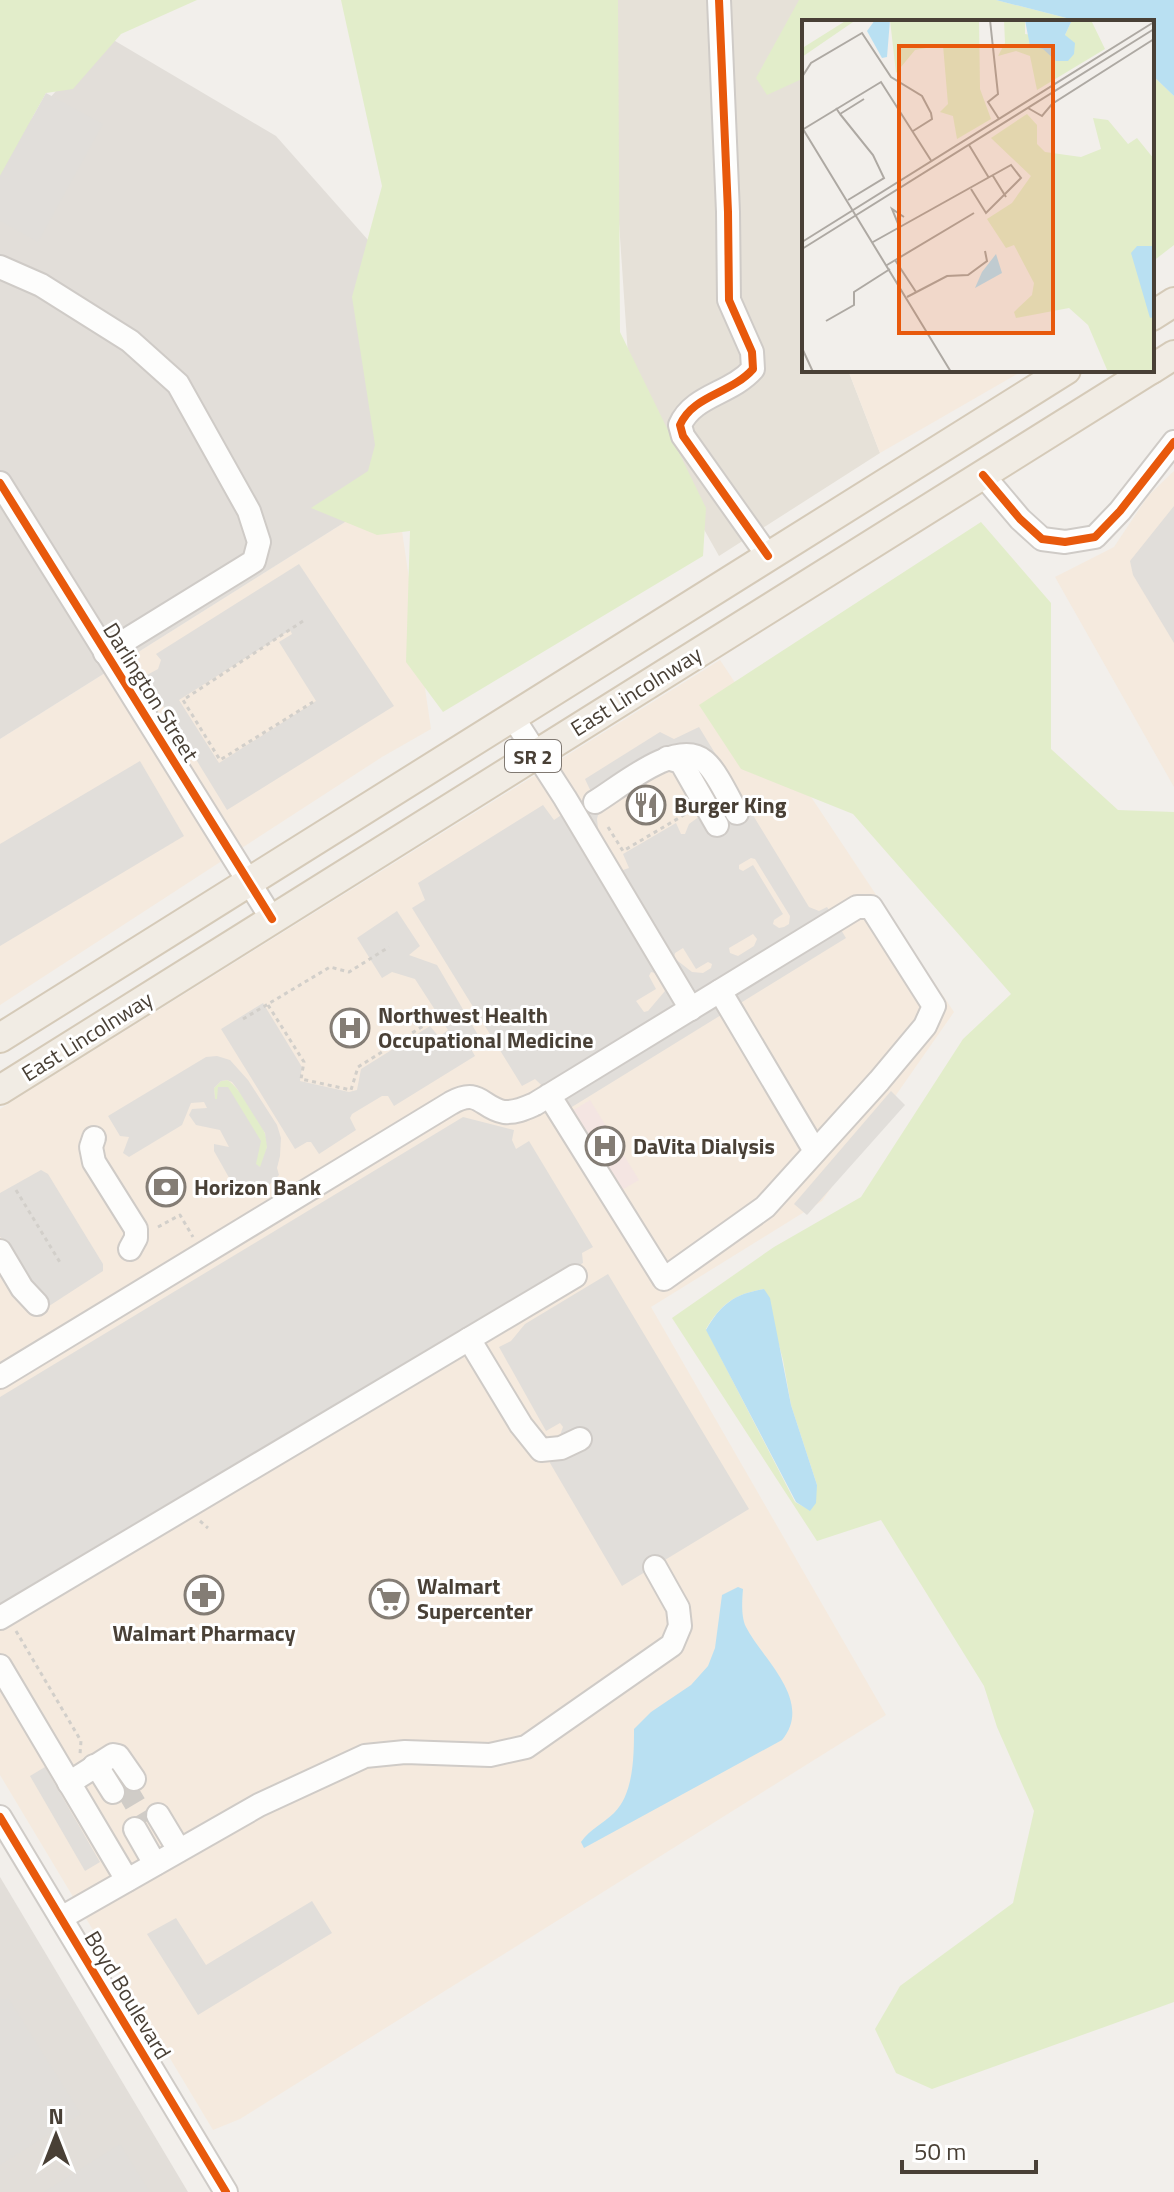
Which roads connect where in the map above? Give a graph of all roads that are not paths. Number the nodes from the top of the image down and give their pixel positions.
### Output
1 (719, 0) edge
2 (0, 267) edge
3 (1174, 302) edge
4 (1154, 315) edge
5 (1174, 355) edge
6 (1154, 368) edge
7 (1063, 372) edge
8 (1148, 372) edge
9 (957, 438) junction
10 (1174, 442) edge
11 (983, 475) junction
12 (0, 483) edge
13 (768, 556) junction
14 (105, 653) junction
15 (512, 716) junction
16 (538, 753) junction
17 (667, 758) junction
18 (595, 802) dead end
19 (737, 813) dead end
20 (717, 825) dead end
21 (248, 881) junction
22 (272, 919) junction
23 (720, 991) junction
24 (691, 1009) junction
25 (33, 1017) junction
26 (0, 1038) edge
27 (57, 1054) junction
28 (0, 1090) edge
29 (549, 1095) junction
30 (94, 1138) dead end
31 (815, 1151) junction
32 (130, 1249) dead end
33 (0, 1251) edge
34 (575, 1276) dead end
35 (37, 1304) dead end
36 (469, 1339) junction
37 (0, 1376) edge
38 (580, 1439) dead end
39 (655, 1567) dead end
40 (7, 1623) edge
41 (0, 1666) edge
42 (69, 1783) junction
43 (124, 1785) tunnel mouth
44 (0, 1817) edge
45 (146, 1822) tunnel mouth
46 (167, 1857) junction
47 (127, 1880) junction
48 (61, 1918) junction
49 (226, 2192) edge

1 - 13 street
2 - 14 street
3 - 4 main road
5 - 6 main road, East Lincolnway / SR 2
7 - 9 main road, East Lincolnway / SR 2
8 - 11 main road, East Lincolnway / SR 2
9 - 11 main road
9 - 13 main road, East Lincolnway / SR 2
10 - 11 street
11 - 16 main road, East Lincolnway / SR 2
12 - 14 street, Darlington Street
13 - 15 main road, East Lincolnway / SR 2
14 - 21 street, Darlington Street
15 - 16 street
15 - 21 main road, East Lincolnway / SR 2
16 - 22 main road, East Lincolnway / SR 2
16 - 24 street
17 - 18 street
17 - 19 street
17 - 20 street
21 - 22 street, Darlington Street
21 - 25 main road, East Lincolnway / SR 2
22 - 27 main road, East Lincolnway / SR 2
23 - 24 street
23 - 31 street
23 - 31 street
24 - 29 street
25 - 26 main road, East Lincolnway / SR 2
25 - 27 main road
27 - 28 main road, East Lincolnway / SR 2
29 - 31 street
29 - 37 street
30 - 32 street
33 - 35 street
34 - 36 street
36 - 38 street
36 - 40 street
39 - 46 street
41 - 42 street
42 - 43 street
42 - 47 street
44 - 48 street, Boyd Boulevard
45 - 46 street
46 - 47 street
47 - 48 street
48 - 49 street, Boyd Boulevard

